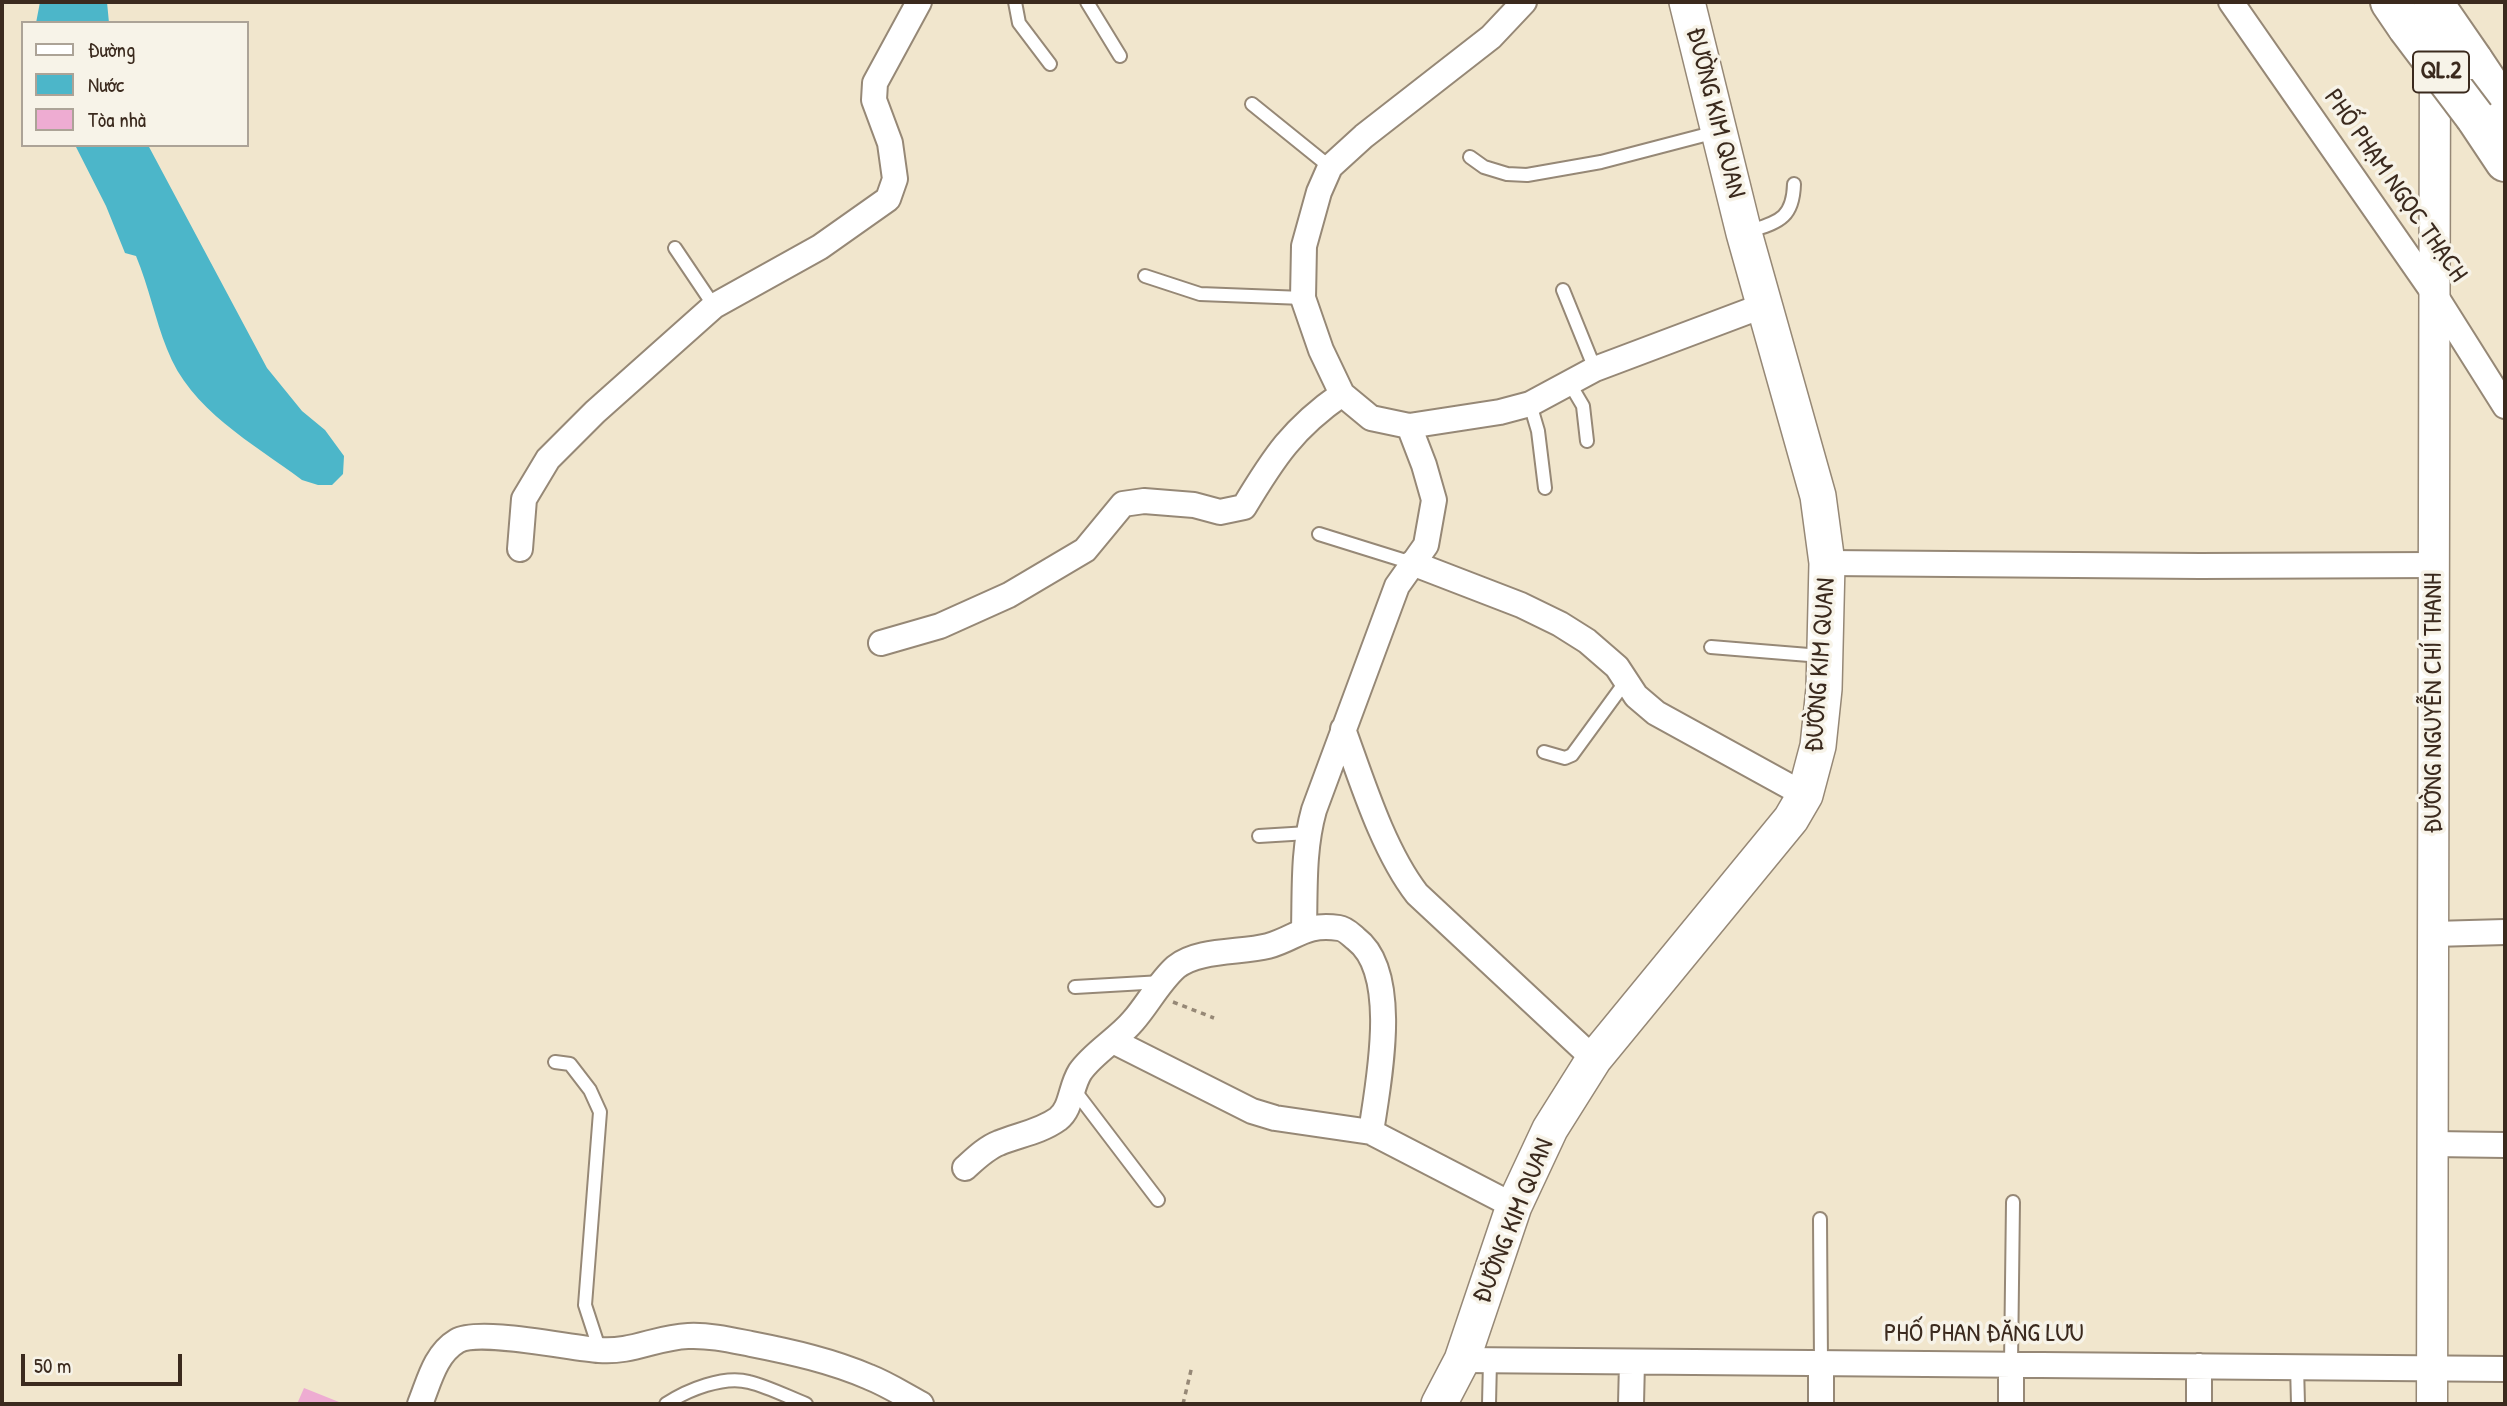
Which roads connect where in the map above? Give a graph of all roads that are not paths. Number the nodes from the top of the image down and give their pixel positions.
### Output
1 (919, 2) edge
2 (1015, 2) edge
3 (1087, 2) edge
4 (1524, 2) edge
5 (1688, 2) edge
6 (2231, 2) edge
7 (2417, 8) edge
8 (1121, 56) dead end
9 (1050, 64) dead end
10 (1252, 104) dead end
11 (2490, 112) edge
12 (1720, 131) junction
13 (1470, 157) dead end
14 (2505, 162) edge
15 (1329, 167) junction
16 (1794, 184) dead end
17 (1744, 233) junction
18 (674, 248) dead end
19 (1145, 276) dead end
20 (1563, 289) dead end
21 (2435, 295) junction
22 (1303, 298) junction
23 (1765, 305) junction
24 (714, 306) junction
25 (1595, 369) junction
26 (1570, 384) junction
27 (1342, 394) junction
28 (1530, 404) junction
29 (2505, 406) edge
30 (1409, 426) junction
31 (1587, 441) dead end
32 (1545, 488) dead end
33 (1319, 534) dead end
34 (520, 549) dead end
35 (1827, 563) junction
36 (1412, 564) junction
37 (2435, 565) junction
38 (881, 643) dead end
39 (1711, 647) dead end
40 (1825, 656) junction
41 (1626, 681) junction
42 (1343, 729) junction
43 (1544, 752) dead end
44 (1805, 795) junction
45 (1308, 833) junction
46 (1259, 836) dead end
47 (1304, 929) junction
48 (2505, 932) edge
49 (2434, 933) junction
50 (1075, 987) dead end
51 (1159, 988) junction
52 (1112, 1041) junction
53 (1594, 1059) junction
54 (555, 1062) dead end
55 (1072, 1087) junction
56 (1371, 1132) junction
57 (2433, 1144) junction
58 (2505, 1145) edge
59 (964, 1168) dead end
60 (1158, 1200) dead end
61 (2013, 1202) dead end
62 (1514, 1206) junction
63 (1820, 1219) dead end
64 (600, 1350) junction
65 (1476, 1360) junction
66 (1632, 1362) junction
67 (1821, 1363) junction
68 (2011, 1364) junction
69 (2199, 1366) junction
70 (2297, 1366) junction
71 (2432, 1367) junction
72 (2505, 1368) edge
73 (420, 1404) edge
74 (666, 1404) edge
75 (806, 1404) edge
76 (921, 1404) edge
77 (1439, 1404) edge
78 (1489, 1404) edge
79 (1631, 1404) edge
80 (1821, 1404) edge
81 (2011, 1404) edge
82 (2199, 1404) edge
83 (2298, 1404) edge
84 (2431, 1404) edge

1 - 24 street
2 - 9 lane
3 - 8 lane
4 - 15 street
5 - 12 main road, ĐƯỜNG KIM QUAN
6 - 21 street, PHỐ PHẠM NGỌC THẠCH
7 - 11 highway, QL.2, bridge
7 - 11 highway, QL.2, bridge
7 - 21 street, ĐƯỜNG NGUYỄN CHÍ THANH
10 - 15 lane
11 - 14 highway, QL.2
12 - 13 lane
12 - 17 main road, ĐƯỜNG KIM QUAN
15 - 22 street
16 - 17 lane
17 - 23 main road, ĐƯỜNG KIM QUAN
18 - 24 lane
19 - 22 lane
20 - 25 lane
21 - 29 street, PHỐ PHẠM NGỌC THẠCH
21 - 37 street, ĐƯỜNG NGUYỄN CHÍ THANH
22 - 27 street
23 - 25 street
23 - 35 main road, ĐƯỜNG KIM QUAN
24 - 34 street
25 - 26 street
26 - 28 street
26 - 31 lane
27 - 30 street
27 - 38 street
28 - 30 street
28 - 32 lane
30 - 36 street
33 - 36 lane
35 - 37 street
35 - 40 main road, ĐƯỜNG KIM QUAN
36 - 41 street
36 - 42 street
37 - 49 street, ĐƯỜNG NGUYỄN CHÍ THANH
39 - 40 lane
40 - 44 main road, ĐƯỜNG KIM QUAN
41 - 43 lane
41 - 44 street
42 - 45 street
42 - 53 street
44 - 53 main road, ĐƯỜNG KIM QUAN
45 - 46 lane
45 - 47 street
47 - 51 street
47 - 56 street
48 - 49 street
49 - 57 street, ĐƯỜNG NGUYỄN CHÍ THANH
50 - 51 lane
51 - 52 street
52 - 55 street
52 - 56 street
53 - 62 main road, ĐƯỜNG KIM QUAN
54 - 64 lane
55 - 59 street
55 - 60 lane
56 - 62 street
57 - 58 street
57 - 71 street, ĐƯỜNG NGUYỄN CHÍ THANH
61 - 68 lane
62 - 65 main road, ĐƯỜNG KIM QUAN
63 - 67 lane
64 - 73 street
64 - 76 street
65 - 66 street, PHỐ PHAN ĐĂNG LƯU
65 - 77 main road, ĐƯỜNG KIM QUAN
65 - 78 lane
66 - 67 street, PHỐ PHAN ĐĂNG LƯU
66 - 79 street
67 - 68 street, PHỐ PHAN ĐĂNG LƯU
67 - 80 street
68 - 69 street, PHỐ PHAN ĐĂNG LƯU
68 - 81 street
69 - 70 street, PHỐ PHAN ĐĂNG LƯU
69 - 82 street
70 - 71 street, PHỐ PHAN ĐĂNG LƯU
70 - 83 lane
71 - 72 street, PHỐ PHAN ĐĂNG LƯU
71 - 84 street, ĐƯỜNG NGUYỄN CHÍ THANH
74 - 75 lane

